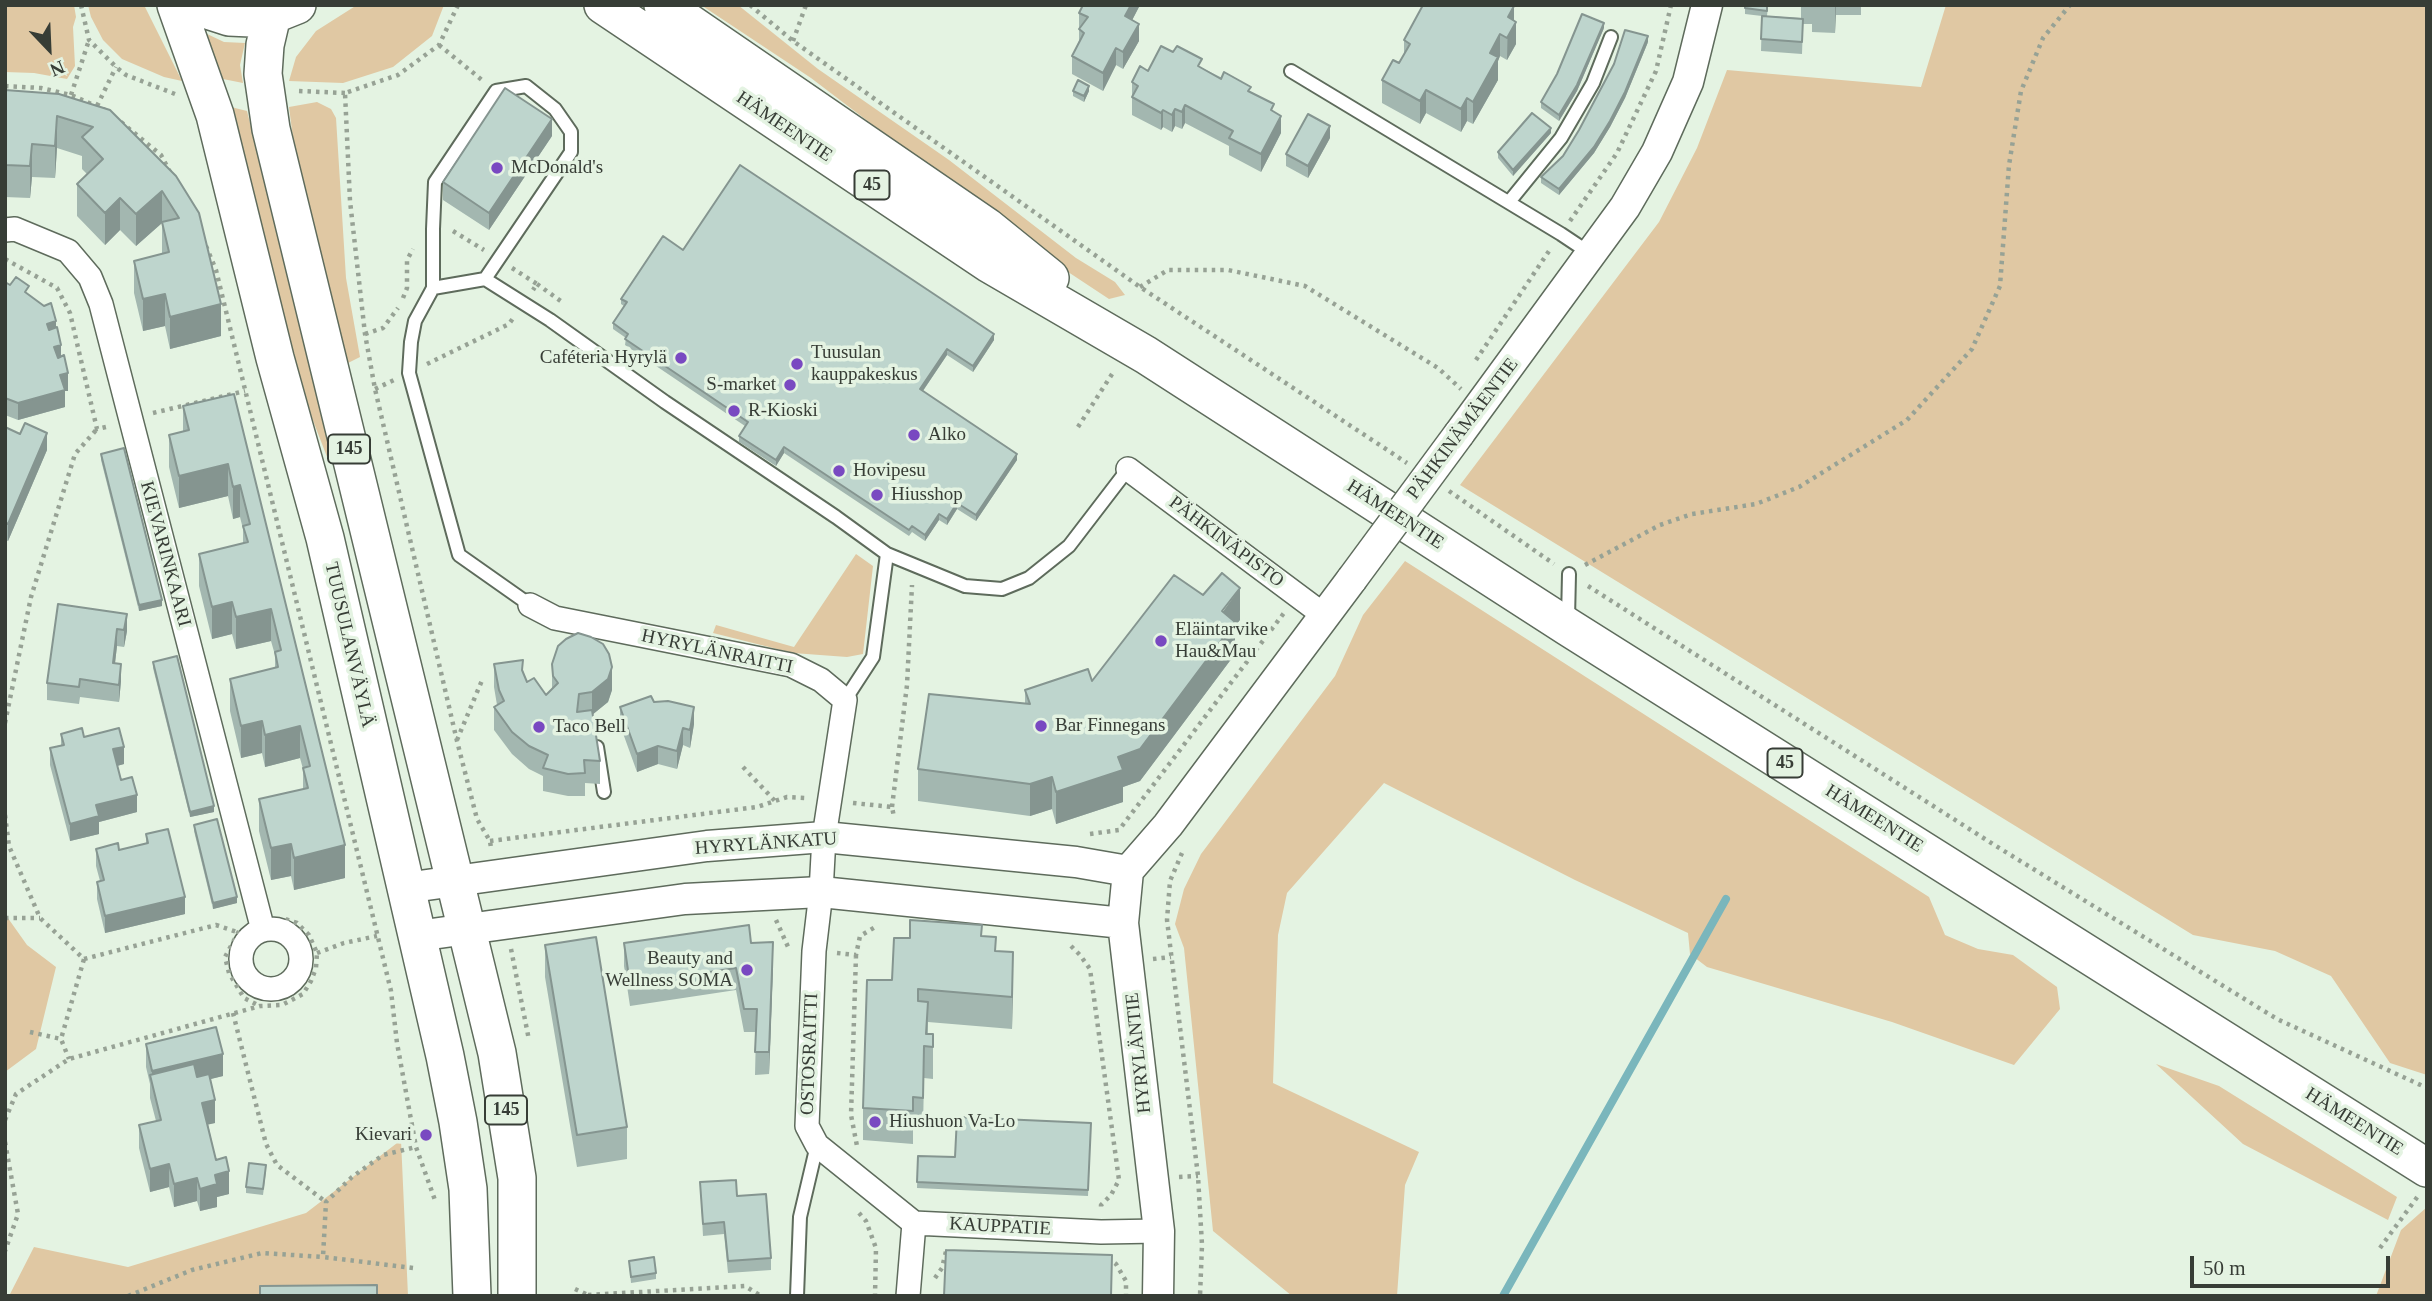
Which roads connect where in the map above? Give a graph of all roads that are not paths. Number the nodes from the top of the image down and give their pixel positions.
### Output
1 (176, 5) edge
2 (192, 5) edge
3 (603, 5) edge
4 (663, 5) edge
5 (1707, 5) edge
6 (285, 10) edge
7 (1611, 37) dead end
8 (1291, 71) dead end
9 (1509, 202) junction
10 (5, 230) edge
11 (1592, 254) junction
12 (485, 279) junction
13 (433, 288) junction
14 (1131, 361) junction
15 (1128, 469) joint
16 (887, 554) junction
17 (1569, 574) road end
18 (530, 605) joint
19 (1325, 616) junction
20 (1568, 626) junction
21 (845, 700) junction
22 (596, 739) edge
23 (604, 792) dead end
24 (824, 837) junction
25 (1128, 872) junction
26 (454, 881) junction
27 (405, 888) junction
28 (821, 892) junction
29 (1124, 923) junction
30 (261, 924) road end
31 (466, 928) junction
32 (417, 936) junction
33 (817, 1145) junction
34 (2423, 1181) edge
35 (914, 1223) junction
36 (1159, 1231) junction
37 (472, 1296) edge
38 (517, 1296) edge
39 (797, 1296) edge
40 (908, 1296) edge
41 (1158, 1296) edge

1 - 27 main road, TUUSULANVÄYLÄ / 145
2 - 6 main road
3 - 14 main road, HÄMEENTIE / 45
4 - 14 main road, HÄMEENTIE / 45
5 - 11 street, PÄHKINÄMÄENTIE
6 - 26 main road, 145
7 - 9 lane
8 - 9 lane
9 - 11 lane
10 - 30 street, KIEVARINKAARI
11 - 19 street, PÄHKINÄMÄENTIE, bridge
12 - 13 lane
12 - 13 lane
12 - 16 lane
13 - 18 lane
14 - 20 main road, HÄMEENTIE / 45
15 - 16 lane
15 - 19 street, PÄHKINÄPISTO
16 - 21 lane
17 - 20 lane
18 - 21 street, HYRYLÄNRAITTI
19 - 25 street, PÄHKINÄMÄENTIE
20 - 34 main road, HÄMEENTIE / 45
21 - 24 street
22 - 23 lane
24 - 25 street, HYRYLÄNKATU
24 - 26 street, HYRYLÄNKATU
24 - 28 street, OSTOSRAITTI
25 - 29 street, HYRYLÄNTIE
26 - 27 street, HYRYLÄNKATU
26 - 31 main road, 145
27 - 32 main road, TUUSULANVÄYLÄ / 145
28 - 29 street
28 - 31 street
28 - 33 street, OSTOSRAITTI
29 - 36 street, HYRYLÄNTIE
31 - 32 street
31 - 38 main road, 145
32 - 37 main road, TUUSULANVÄYLÄ / 145
33 - 35 street
33 - 39 lane
35 - 36 street, KAUPPATIE
35 - 40 street
36 - 41 street, HYRYLÄNTIE

